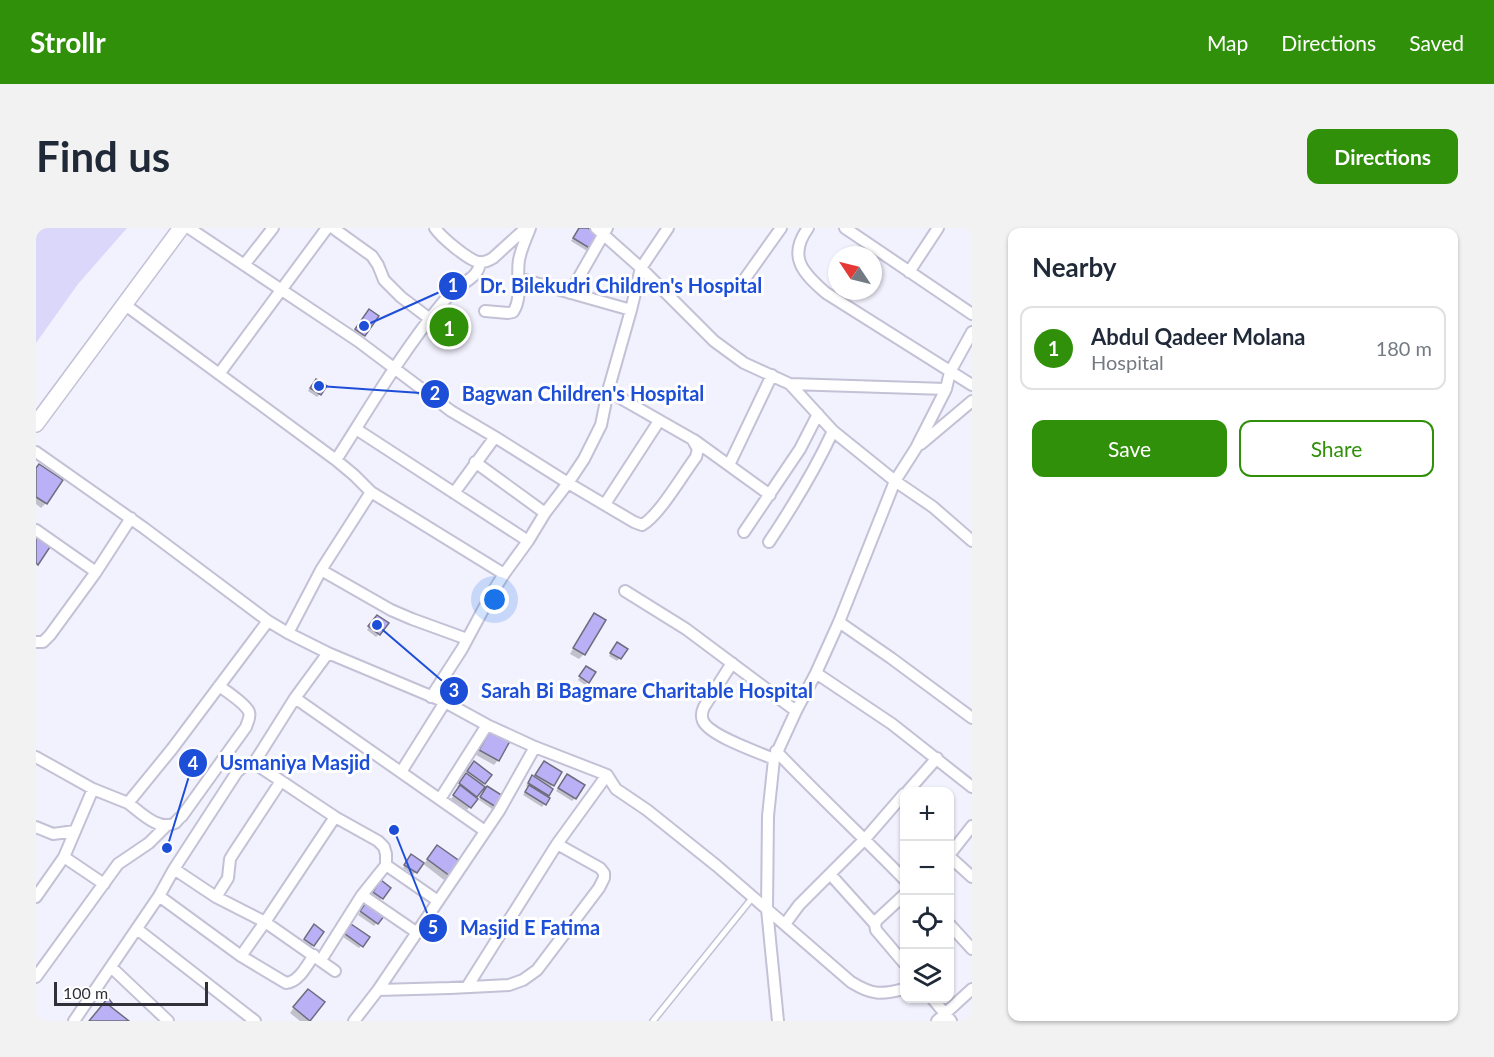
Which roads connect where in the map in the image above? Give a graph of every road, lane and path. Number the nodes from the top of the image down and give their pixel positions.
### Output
1 (181, 228) edge
2 (189, 228) edge
3 (273, 228) edge
4 (327, 228) edge
5 (333, 228) edge
6 (435, 228) edge
7 (528, 228) edge
8 (668, 228) edge
9 (781, 228) edge
10 (808, 228) edge
11 (845, 228) edge
12 (938, 228) edge
13 (602, 230) edge
14 (480, 262) junction
15 (244, 265) junction
16 (640, 268) junction
17 (909, 272) junction
18 (518, 278) junction
19 (739, 287) dead end
20 (282, 291) junction
21 (570, 293) junction
22 (124, 304) junction
23 (631, 310) junction
24 (485, 311) dead end
25 (972, 314) edge
26 (430, 319) junction
27 (972, 332) edge
28 (395, 369) junction
29 (950, 372) junction
30 (219, 374) junction
31 (772, 375) junction
32 (790, 384) junction
33 (972, 384) edge
34 (946, 389) junction
35 (608, 390) junction
36 (970, 405) edge
37 (818, 414) junction
38 (658, 421) junction
39 (36, 424) edge
40 (356, 429) junction
41 (833, 431) junction
42 (495, 437) junction
43 (692, 439) junction
44 (916, 448) junction
45 (36, 452) edge
46 (336, 460) junction
47 (475, 462) junction
48 (729, 465) junction
49 (895, 481) junction
50 (568, 483) junction
51 (371, 492) junction
52 (454, 493) junction
53 (770, 495) junction
54 (605, 504) junction
55 (545, 513) junction
56 (131, 519) junction
57 (36, 530) edge
58 (744, 532) dead end
59 (528, 541) junction
60 (972, 541) edge
61 (769, 542) dead end
62 (321, 570) junction
63 (96, 572) junction
64 (504, 574) junction
65 (625, 591) dead end
66 (268, 621) junction
67 (838, 622) junction
68 (288, 633) junction
69 (467, 639) junction
70 (36, 642) edge
71 (328, 653) junction
72 (732, 663) junction
73 (816, 673) junction
74 (219, 686) junction
75 (431, 697) junction
76 (295, 698) junction
77 (445, 702) junction
78 (796, 711) junction
79 (972, 718) edge
80 (487, 725) junction
81 (535, 747) junction
82 (775, 755) junction
83 (36, 757) edge
84 (937, 758) junction
85 (254, 763) junction
86 (401, 772) junction
87 (608, 776) junction
88 (281, 781) junction
89 (911, 787) edge
90 (972, 787) edge
91 (93, 789) junction
92 (440, 799) junction
93 (900, 800) edge
94 (128, 804) junction
95 (335, 817) junction
96 (167, 825) junction
97 (972, 826) edge
98 (36, 827) edge
99 (75, 831) junction
100 (485, 831) junction
101 (865, 838) junction
102 (557, 844) junction
103 (954, 851) edge
104 (64, 857) junction
105 (954, 860) edge
106 (386, 865) junction
107 (174, 868) junction
108 (830, 874) junction
109 (900, 875) edge
110 (972, 877) edge
111 (104, 885) junction
112 (362, 895) junction
113 (159, 896) junction
114 (36, 897) edge
115 (216, 897) junction
116 (753, 897) junction
117 (900, 899) edge
118 (438, 900) junction
119 (767, 909) junction
120 (265, 922) junction
121 (785, 924) junction
122 (875, 924) junction
123 (137, 929) junction
124 (954, 929) edge
125 (416, 932) junction
126 (972, 949) edge
127 (241, 956) junction
128 (317, 958) junction
129 (900, 958) edge
130 (111, 967) junction
131 (335, 971) dead end
132 (36, 977) edge
133 (467, 987) junction
134 (972, 989) edge
135 (378, 990) junction
136 (900, 990) edge
137 (934, 1003) edge
138 (944, 1019) edge
139 (74, 1021) edge
140 (168, 1021) edge
141 (255, 1021) edge
142 (354, 1021) edge
143 (653, 1021) edge
144 (778, 1021) edge

1 - 22 street
2 - 15 street
3 - 15 street
4 - 20 street
5 - 26 street
6 - 14 street
7 - 14 street
7 - 18 street
8 - 16 street
9 - 19 street
10 - 29 street
11 - 17 street
12 - 17 street
13 - 16 street
13 - 21 street
14 - 26 street
15 - 20 street
16 - 23 street
16 - 31 street
17 - 25 street
18 - 21 street
18 - 24 street
20 - 28 street
20 - 30 street
21 - 23 street
22 - 30 street
22 - 39 street
23 - 35 street
26 - 28 street
27 - 29 street
28 - 40 street
28 - 42 street
29 - 33 street
29 - 34 street
30 - 46 street
31 - 32 street
31 - 48 street
32 - 34 street
32 - 37 street
34 - 44 street
35 - 38 street
35 - 50 street
36 - 44 street
37 - 41 street
37 - 53 street
38 - 43 street
38 - 54 street
40 - 46 street
40 - 52 street
41 - 49 street
41 - 61 street
42 - 47 street
42 - 50 street
43 - 48 street
43 - 54 street
44 - 49 street
45 - 56 street
46 - 51 street
47 - 52 street
47 - 55 street
48 - 53 street
49 - 60 street
49 - 67 street
50 - 54 street
50 - 55 street
51 - 62 street
51 - 64 street
52 - 59 street
53 - 58 street
55 - 59 street
56 - 63 street
56 - 66 street
57 - 63 street
59 - 64 street
62 - 68 street
62 - 69 street
63 - 70 street
64 - 69 street
65 - 72 street
66 - 68 street
66 - 74 street
67 - 73 street
67 - 79 street
68 - 71 street
69 - 75 street
71 - 75 street
71 - 76 street
72 - 78 street
72 - 82 street
73 - 78 street
73 - 84 street
74 - 94 street
74 - 96 street
75 - 77 street
76 - 85 street
76 - 86 street
77 - 80 street
77 - 86 street
78 - 82 street
80 - 81 street
80 - 92 street
81 - 87 street
81 - 100 street
82 - 101 street
82 - 119 street
83 - 91 street
84 - 89 street
84 - 90 street
85 - 88 street
85 - 107 street
86 - 92 street
87 - 102 street
87 - 116 street
88 - 95 street
88 - 115 street
91 - 94 street
91 - 99 street
92 - 100 street
93 - 101 street
94 - 96 street
95 - 106 street
95 - 120 street
96 - 111 street
97 - 103 street
98 - 99 street
99 - 104 street
100 - 118 street
101 - 108 street
101 - 109 street
102 - 133 street
102 - 133 street
104 - 111 street
104 - 114 street
105 - 110 street
106 - 112 street
106 - 118 street
107 - 113 street
107 - 115 street
108 - 121 street
108 - 122 street
111 - 132 street
112 - 125 street
112 - 128 street
113 - 123 street
113 - 127 street
115 - 120 street
116 - 119 street
116 - 143 lane
117 - 122 street
118 - 125 street
119 - 121 street
119 - 144 street
120 - 127 street
120 - 128 street
121 - 136 street
122 - 129 street
123 - 130 street
123 - 141 street
124 - 126 street
125 - 135 street
127 - 128 street
128 - 131 street
130 - 139 street
130 - 140 street
133 - 135 street
134 - 138 street
135 - 142 street
137 - 138 street

